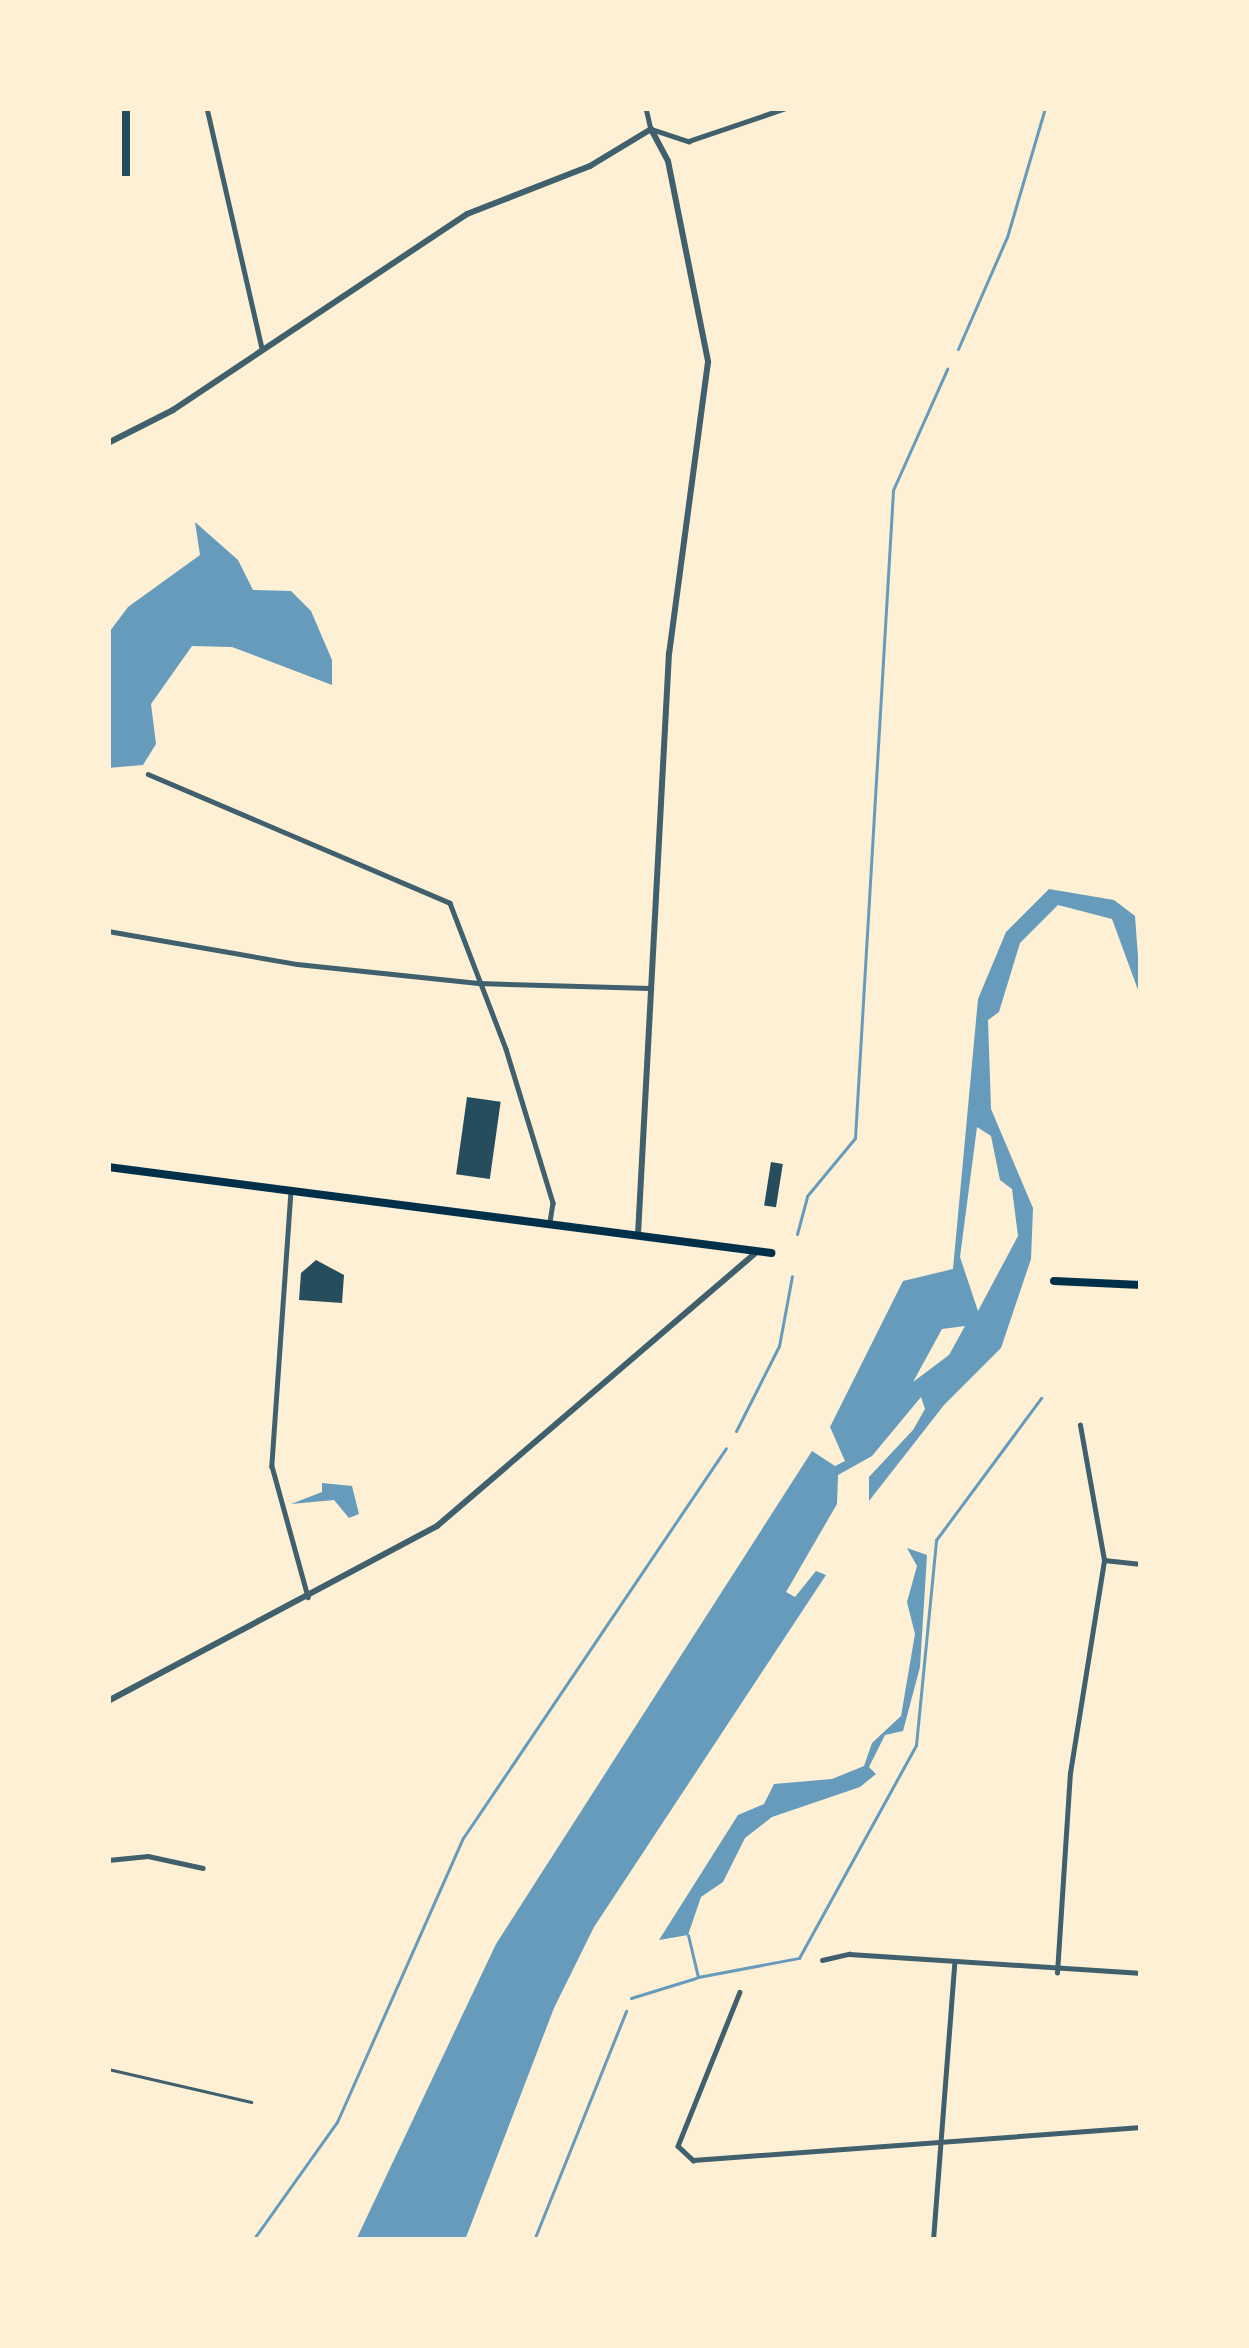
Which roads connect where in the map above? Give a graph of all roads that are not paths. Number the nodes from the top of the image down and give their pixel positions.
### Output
1 (207, 108) edge
2 (646, 108) edge
3 (787, 108) edge
4 (651, 129) junction
5 (262, 349) junction
6 (108, 443) edge
7 (148, 774) dead end
8 (108, 931) edge
9 (478, 983) junction
10 (653, 988) junction
11 (108, 1167) edge
12 (291, 1191) junction
13 (550, 1224) junction
14 (638, 1236) junction
15 (758, 1251) junction
16 (771, 1253) dead end
17 (1054, 1281) dead end
18 (1141, 1285) edge
19 (1079, 1425) dead end
20 (1104, 1560) junction
21 (1141, 1564) edge
22 (308, 1597) junction
23 (108, 1701) edge
24 (108, 1860) edge
25 (203, 1868) dead end
26 (821, 1960) dead end
27 (954, 1964) junction
28 (1057, 1973) junction
29 (1141, 1973) edge
30 (740, 1992) dead end
31 (108, 2069) edge
32 (251, 2102) dead end
33 (1141, 2127) edge
34 (942, 2142) junction
35 (933, 2240) edge

1 - 5 street
2 - 4 street
3 - 4 street
4 - 5 street
4 - 10 street
5 - 6 street
7 - 9 street
8 - 9 street
9 - 10 street
9 - 13 street
10 - 14 street
11 - 12 main road
12 - 13 main road
12 - 22 street
13 - 14 main road
14 - 15 main road
15 - 16 main road
15 - 22 street
17 - 18 main road
19 - 20 street
20 - 21 street
20 - 28 street
22 - 23 street
24 - 25 street
26 - 27 street
27 - 28 street
27 - 34 street
28 - 29 street
30 - 34 street
31 - 32 lane
33 - 34 street
34 - 35 street

